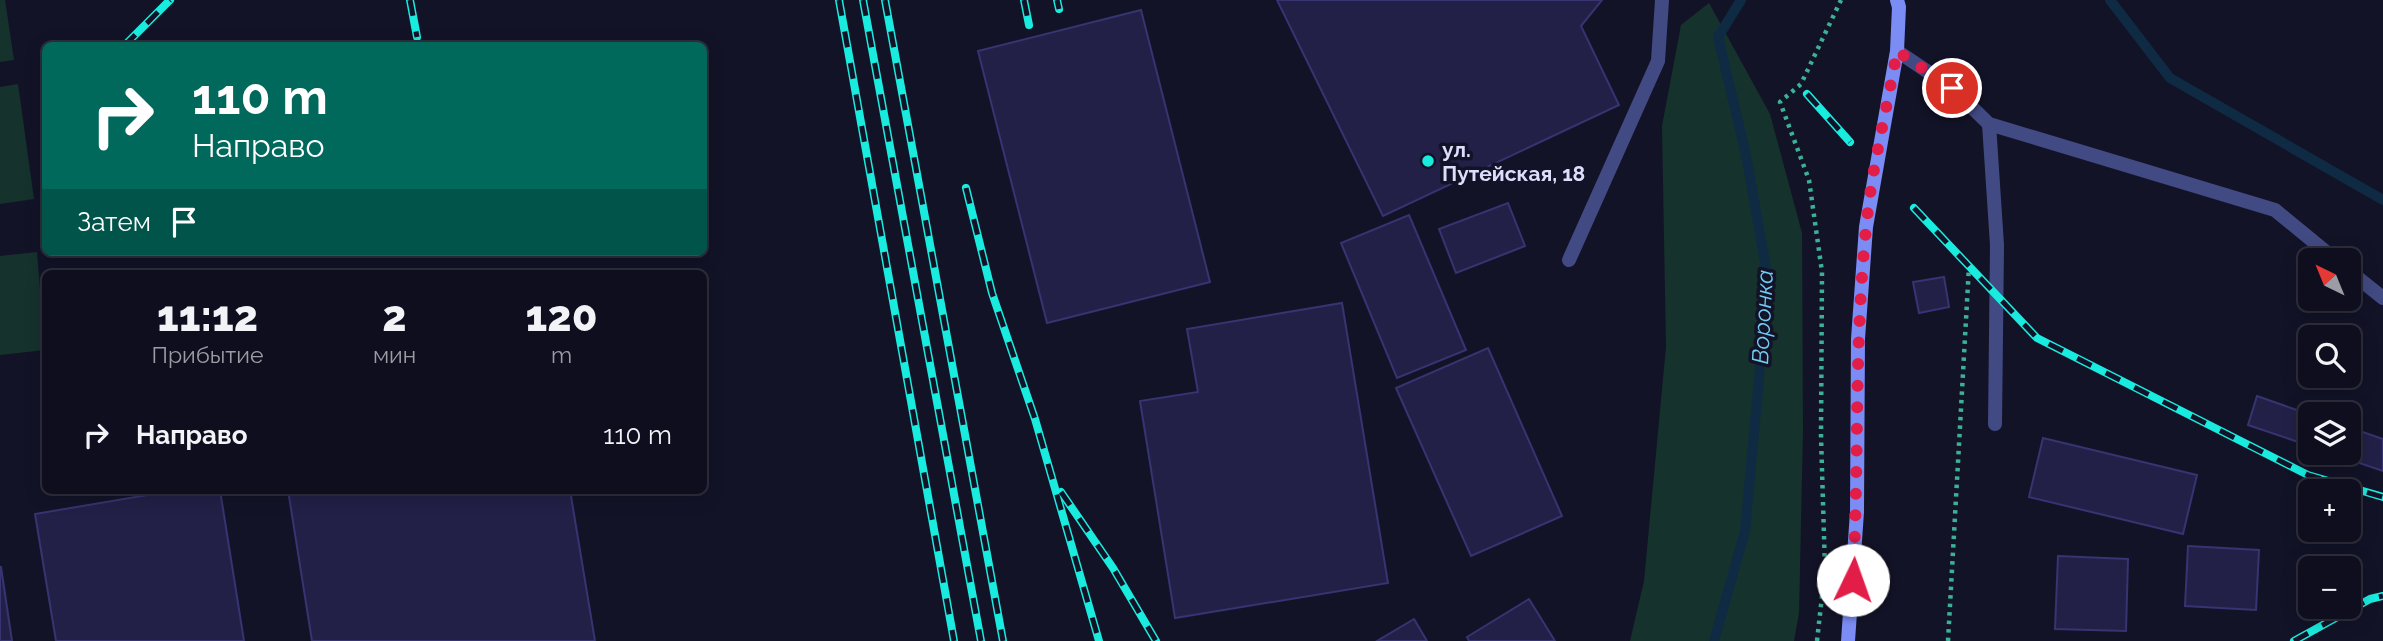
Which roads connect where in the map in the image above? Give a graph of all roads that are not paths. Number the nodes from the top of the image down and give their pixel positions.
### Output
1 (1662, 0) edge
2 (1898, 4) edge
3 (1897, 51) junction
4 (1989, 124) junction
5 (2321, 248) edge
6 (1569, 260) dead end
7 (2361, 280) edge
8 (2383, 298) edge
9 (1995, 424) dead end
10 (1848, 641) edge

1 - 6 lane
2 - 3 street
3 - 4 lane
3 - 10 street
4 - 5 lane
4 - 9 lane
7 - 8 lane

